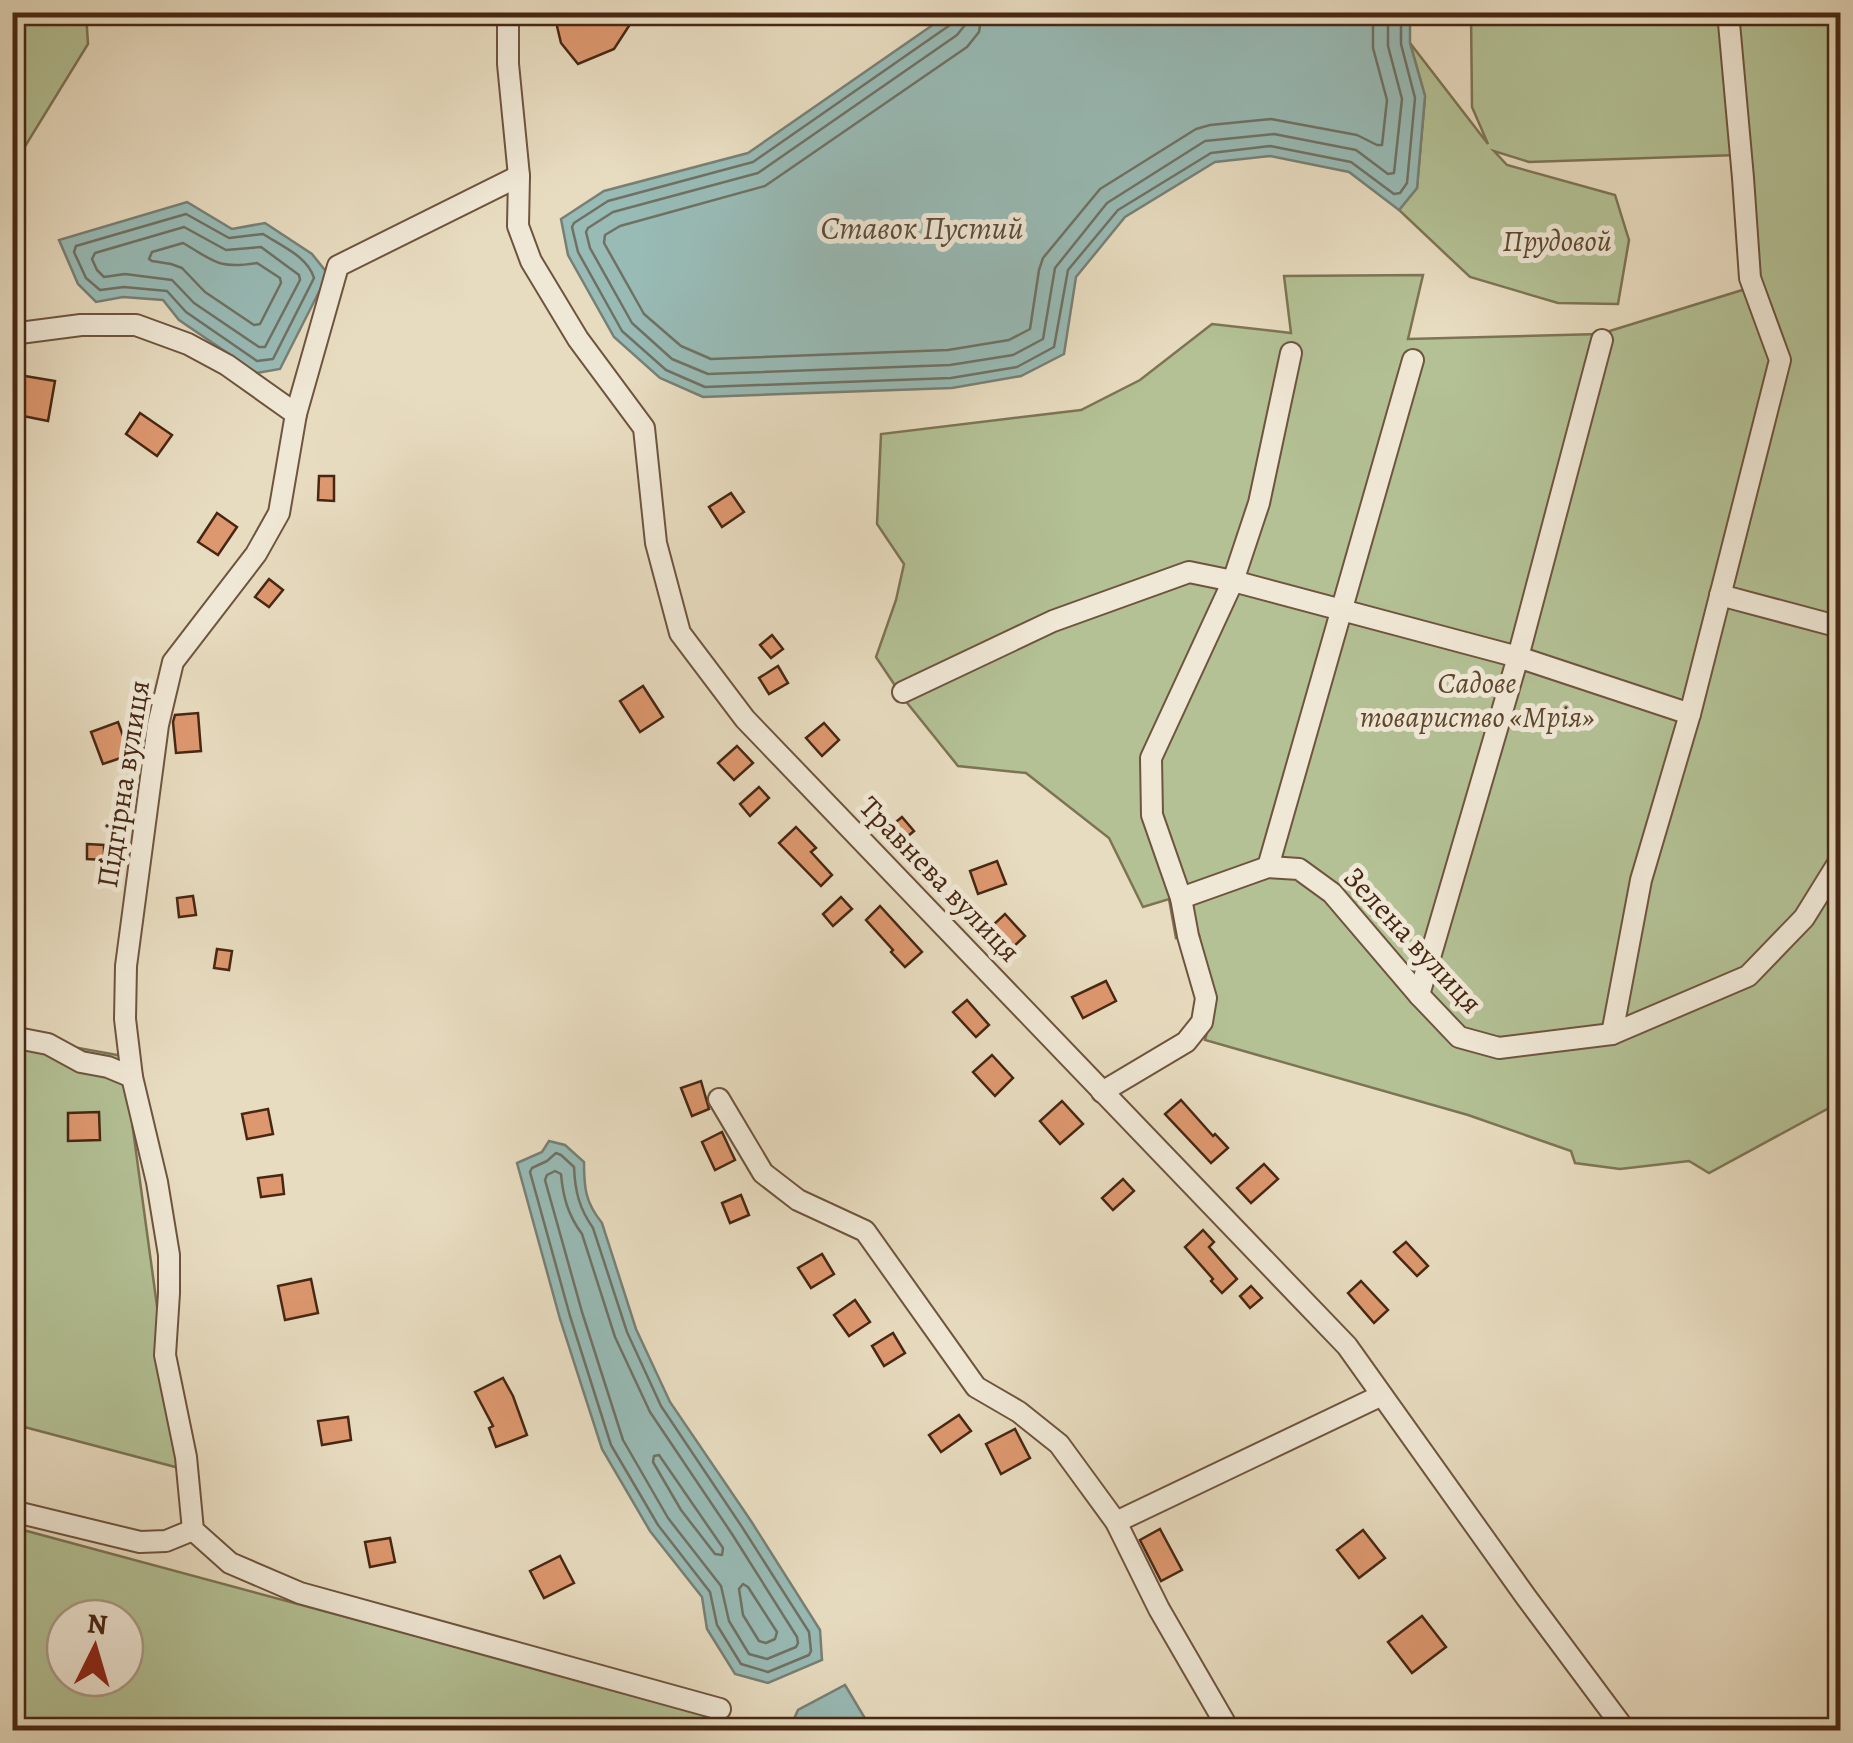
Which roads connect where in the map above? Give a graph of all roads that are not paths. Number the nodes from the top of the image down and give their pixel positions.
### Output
1 (508, 12) edge
2 (1728, 12) edge
3 (519, 176) junction
4 (12, 334) edge
5 (1602, 340) dead end
6 (1291, 353) dead end
7 (1414, 360) dead end
8 (296, 414) junction
9 (1233, 580) junction
10 (1720, 596) junction
11 (1342, 610) junction
12 (1840, 627) edge
13 (1518, 657) junction
14 (903, 692) dead end
15 (1690, 714) junction
16 (1840, 860) edge
17 (1268, 867) junction
18 (1181, 898) junction
19 (1419, 995) junction
20 (1612, 1034) junction
21 (12, 1037) edge
22 (132, 1077) junction
23 (1102, 1092) junction
24 (719, 1100) dead end
25 (1380, 1396) junction
26 (12, 1510) edge
27 (1116, 1522) junction
28 (193, 1530) junction
29 (720, 1709) dead end
30 (1229, 1730) edge
31 (1625, 1730) edge

1 - 3 street, Травнева вулиця
2 - 10 street
3 - 8 street, Підгірна вулиця
3 - 23 street, Травнева вулиця
4 - 8 street
5 - 13 street
6 - 9 street
7 - 11 street
8 - 22 street, Підгірна вулиця
9 - 11 street
9 - 14 street
9 - 18 street
10 - 12 street
10 - 15 street
11 - 13 street
11 - 17 street
13 - 15 street
13 - 19 street
15 - 20 street
16 - 20 street, Зелена вулиця
17 - 18 street
17 - 19 street, Зелена вулиця
18 - 23 street
19 - 20 street, Зелена вулиця
21 - 22 street
22 - 28 street, Підгірна вулиця
23 - 25 street, Травнева вулиця
24 - 27 street
25 - 27 street
25 - 31 street, Травнева вулиця
26 - 28 street
27 - 30 street
28 - 29 street

